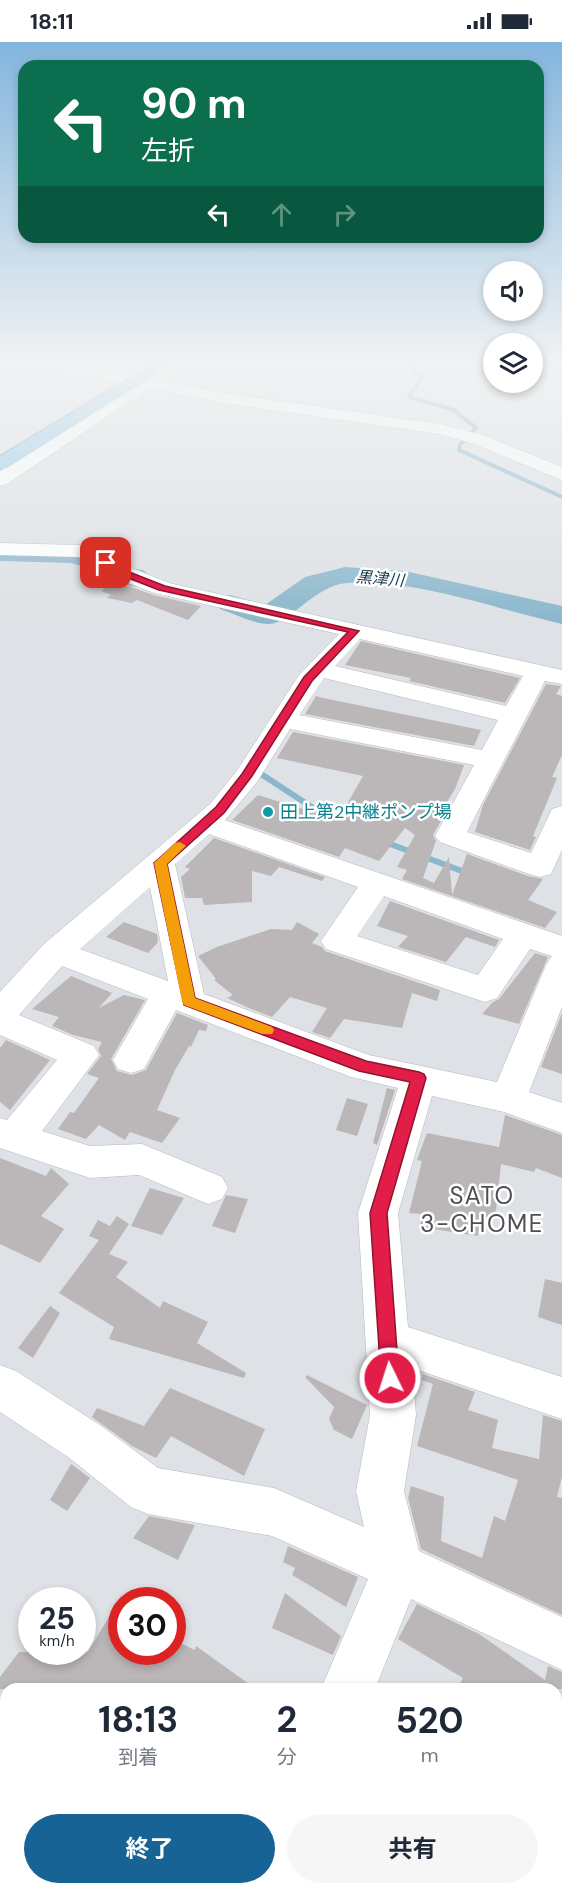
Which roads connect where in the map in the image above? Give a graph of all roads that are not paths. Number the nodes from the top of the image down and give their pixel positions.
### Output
1 (23, 450) edge
2 (42, 450) edge
3 (503, 450) edge
4 (0, 464) edge
5 (562, 474) edge
6 (0, 480) edge
7 (0, 549) edge
8 (355, 631) junction
9 (318, 669) junction
10 (550, 674) edge
11 (514, 716) junction
12 (284, 720) junction
13 (491, 760) junction
14 (562, 815) edge
15 (205, 823) junction
16 (160, 863) junction
17 (377, 883) junction
18 (523, 935) junction
19 (562, 948) edge
20 (56, 952) junction
21 (562, 965) edge
22 (178, 997) junction
23 (0, 1014) edge
24 (0, 1021) edge
25 (131, 1060) dead end
26 (419, 1078) junction
27 (508, 1099) junction
28 (562, 1118) edge
29 (8, 1135) edge
30 (208, 1188) dead end
31 (387, 1341) junction
32 (0, 1386) edge
33 (562, 1398) edge
34 (398, 1569) junction
35 (562, 1644) edge
36 (350, 1683) edge

1 - 4 main road
2 - 6 street
3 - 5 street
7 - 8 street
8 - 9 street
8 - 10 street
9 - 11 street
9 - 12 street
10 - 11 street
11 - 13 street
12 - 13 street
12 - 15 street
13 - 14 street
15 - 16 street
15 - 17 street
16 - 20 street
16 - 22 street
17 - 18 street
17 - 18 street
18 - 19 street
20 - 22 street
20 - 23 street
21 - 27 street
22 - 25 street
22 - 26 street
24 - 29 street
26 - 27 street
26 - 31 street
27 - 28 street
29 - 30 street
31 - 33 street
31 - 34 street
32 - 34 street
34 - 35 street
34 - 36 street

